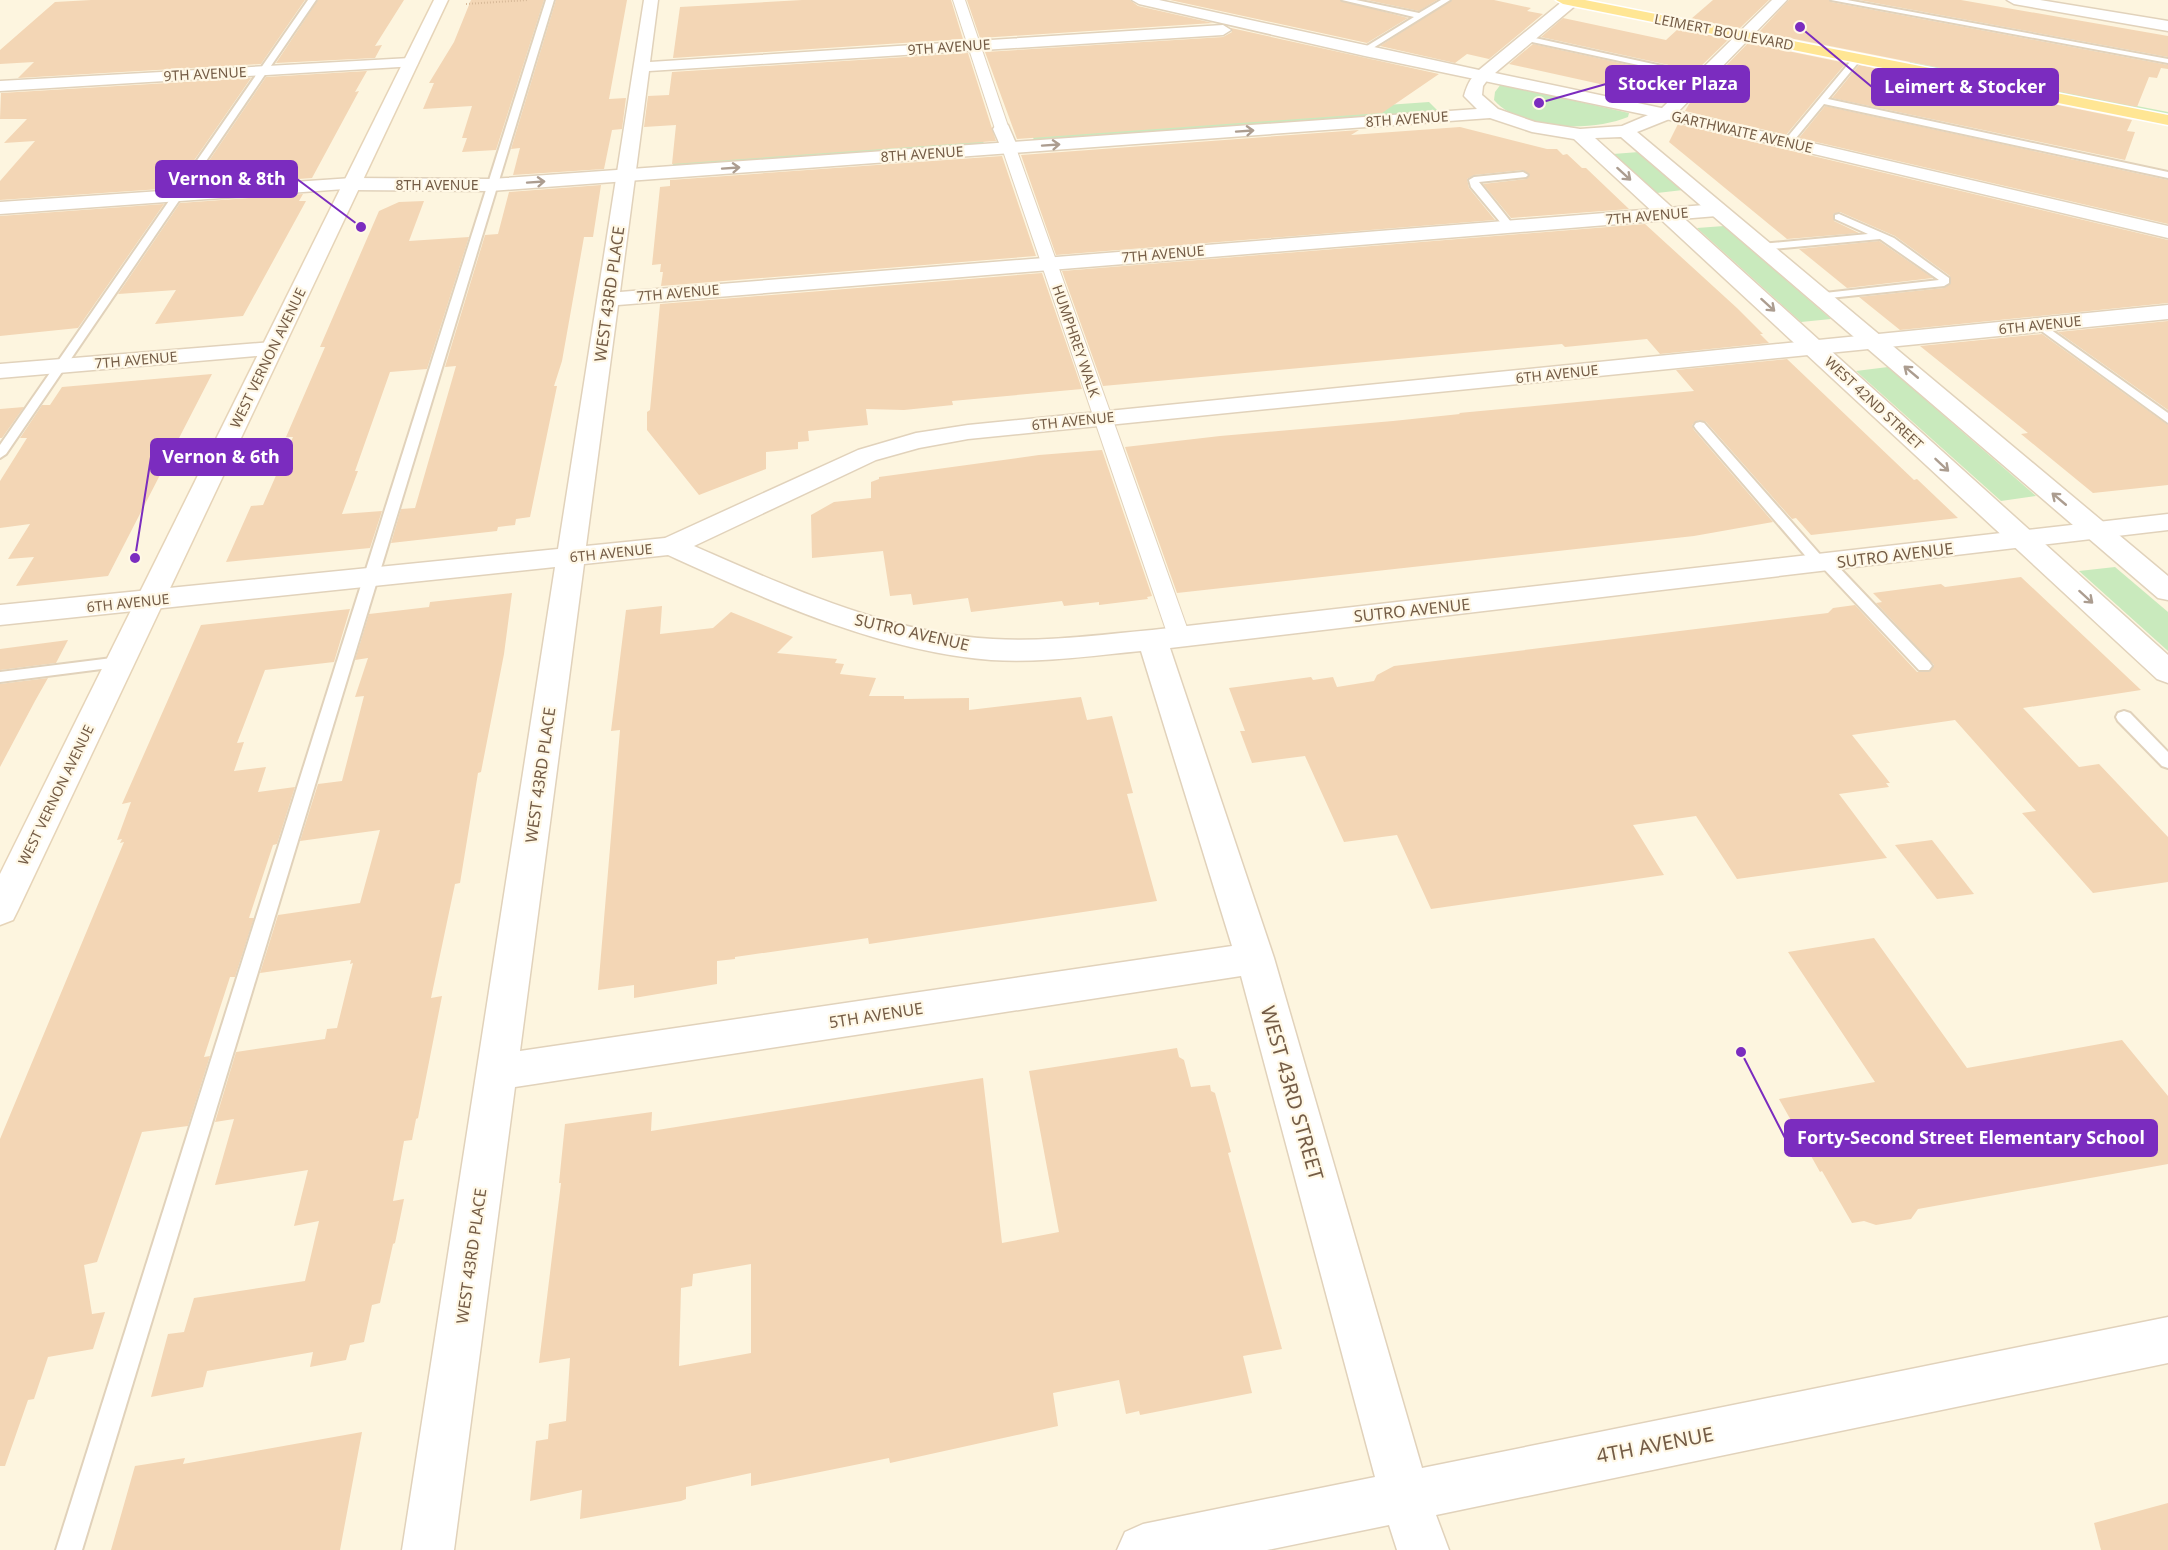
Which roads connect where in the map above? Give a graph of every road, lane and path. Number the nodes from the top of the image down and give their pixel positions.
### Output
1 (312, 0) edge
2 (528, 0) edge
3 (550, 0) edge
4 (651, 0) edge
5 (959, 0) edge
6 (1139, 0) edge
7 (1346, 0) edge
8 (1446, 0) edge
9 (1617, 0) edge
10 (1780, 0) edge
11 (1835, 0) edge
12 (2014, 0) edge
13 (1567, 1) edge
14 (440, 3) edge
15 (2168, 13) edge
16 (1421, 16) junction
17 (2132, 20) junction
18 (2168, 26) edge
19 (1257, 27) junction
20 (1748, 32) junction
21 (1526, 38) junction
22 (973, 46) junction
23 (1365, 51) junction
24 (1857, 58) junction
25 (2168, 61) edge
26 (410, 63) junction
27 (642, 67) junction
28 (264, 71) junction
29 (1483, 75) junction
30 (1703, 77) junction
31 (0, 86) edge
32 (1473, 96) junction
33 (1453, 97) dead end
34 (1823, 101) junction
35 (2168, 107) edge
36 (1492, 113) junction
37 (1666, 114) junction
38 (2168, 120) edge
39 (1026, 127) dead end
40 (1002, 129) junction
41 (979, 130) dead end
42 (1625, 131) junction
43 (1580, 134) junction
44 (1788, 142) junction
45 (1009, 148) junction
46 (628, 160) junction
47 (523, 162) dead end
48 (499, 164) junction
49 (1523, 175) dead end
50 (2168, 175) edge
51 (352, 184) junction
52 (491, 185) junction
53 (177, 196) junction
54 (0, 208) edge
55 (1718, 210) junction
56 (1668, 214) junction
57 (1839, 217) dead end
58 (1510, 226) junction
59 (2168, 232) edge
60 (1882, 236) junction
61 (1761, 247) junction
62 (1049, 264) junction
63 (1820, 296) junction
64 (608, 299) junction
65 (2168, 312) edge
66 (2040, 325) junction
67 (1875, 342) junction
68 (1815, 348) junction
69 (272, 349) junction
70 (61, 366) junction
71 (0, 371) edge
72 (2168, 418) edge
73 (1103, 419) junction
74 (1700, 426) dead end
75 (0, 454) edge
76 (2168, 522) edge
77 (2097, 532) junction
78 (2023, 540) junction
79 (671, 546) junction
80 (571, 557) junction
81 (1823, 563) junction
82 (372, 577) junction
83 (2168, 591) edge
84 (150, 600) junction
85 (0, 615) edge
86 (1165, 638) junction
87 (120, 662) junction
88 (1924, 666) dead end
89 (2168, 672) edge
90 (0, 677) edge
91 (2124, 717) dead end
92 (2168, 762) edge
93 (0, 910) edge
94 (1255, 958) junction
95 (497, 1072) junction
96 (2168, 1340) edge
97 (1405, 1496) junction
98 (69, 1550) edge
99 (428, 1550) edge
100 (1143, 1550) edge
101 (1423, 1550) edge

1 - 28 lane
2 - 14 path
3 - 48 lane
4 - 27 street, WEST 43RD PLACE
5 - 22 street
6 - 19 street, GARTHWAITE AVENUE
7 - 16 lane
8 - 16 lane
9 - 20 main road, LEIMERT BOULEVARD
10 - 20 street
11 - 25 lane
12 - 17 street
13 - 20 main road, LEIMERT BOULEVARD
13 - 21 street
14 - 26 street, WEST VERNON AVENUE
15 - 17 street
16 - 23 lane
17 - 18 street
19 - 22 street, 9TH AVENUE
19 - 23 street, GARTHWAITE AVENUE
20 - 24 main road, LEIMERT BOULEVARD
20 - 30 street
20 - 35 main road, LEIMERT BOULEVARD
21 - 29 street
21 - 30 lane
22 - 27 street, 9TH AVENUE
22 - 40 street
23 - 29 street, GARTHWAITE AVENUE
24 - 34 lane
24 - 38 main road, LEIMERT BOULEVARD
26 - 28 street, 9TH AVENUE
26 - 51 street, WEST VERNON AVENUE
27 - 46 street, WEST 43RD PLACE
28 - 31 street, 9TH AVENUE
28 - 53 lane
29 - 32 street
29 - 37 street, GARTHWAITE AVENUE
30 - 37 street
32 - 33 street, 8TH AVENUE
32 - 36 street
34 - 44 lane
34 - 50 lane
36 - 43 street
45 -> 36 street, 8TH AVENUE
37 - 42 street
37 - 44 street, GARTHWAITE AVENUE
39 - 40 street, 8TH AVENUE
40 - 41 street, 8TH AVENUE
40 - 45 street
42 - 43 street
42 - 55 street
43 -> 56 street, WEST 42ND STREET
44 - 59 street, GARTHWAITE AVENUE
46 -> 45 street, 8TH AVENUE
45 - 62 street, HUMPHREY WALK
52 -> 46 street, 8TH AVENUE
46 - 64 street, WEST 43RD PLACE
47 - 48 street, 8TH AVENUE
48 - 51 street, 8TH AVENUE
48 - 52 lane
49 - 58 lane
51 - 52 street, 8TH AVENUE
51 - 53 street, 8TH AVENUE
51 - 69 street, WEST VERNON AVENUE
52 - 82 lane
53 - 54 street, 8TH AVENUE
53 - 70 lane
55 - 56 street, 7TH AVENUE
55 - 61 street
56 - 58 street, 7TH AVENUE
56 -> 68 street, WEST 42ND STREET
57 - 60 lane
58 - 62 street, 7TH AVENUE
60 - 61 lane
60 - 63 lane
61 - 63 street
62 - 64 street, 7TH AVENUE
62 - 73 street, HUMPHREY WALK
63 - 67 street
64 - 80 street, WEST 43RD PLACE
65 - 66 street, 6TH AVENUE
66 - 67 street, 6TH AVENUE
66 - 72 lane
67 - 68 street, 6TH AVENUE
77 -> 67 street
68 - 73 street, 6TH AVENUE
68 -> 78 street, WEST 42ND STREET
69 - 70 street, 7TH AVENUE
69 - 84 street, WEST VERNON AVENUE
70 - 71 street, 7TH AVENUE
70 - 75 lane
73 - 79 street, 6TH AVENUE
73 - 86 street, HUMPHREY WALK
74 - 81 lane
76 - 77 street, SUTRO AVENUE
77 - 78 street, SUTRO AVENUE
77 - 83 street
78 - 81 street, SUTRO AVENUE
78 -> 89 street, WEST 42ND STREET
79 - 80 street, 6TH AVENUE
79 - 86 street, SUTRO AVENUE
80 - 82 street, 6TH AVENUE
80 - 95 street, WEST 43RD PLACE
81 - 86 street, SUTRO AVENUE
81 - 88 lane
82 - 84 street, 6TH AVENUE
82 - 98 lane
84 - 85 street, 6TH AVENUE
84 - 87 street, WEST VERNON AVENUE
86 - 94 street, WEST 43RD STREET
87 - 90 lane
87 - 93 street, WEST VERNON AVENUE
91 - 92 lane
94 - 95 street, 5TH AVENUE
94 - 97 street, WEST 43RD STREET
95 - 99 street, WEST 43RD PLACE
96 - 97 street, 4TH AVENUE
97 - 100 street, 4TH AVENUE
97 - 101 street, WEST 43RD STREET

